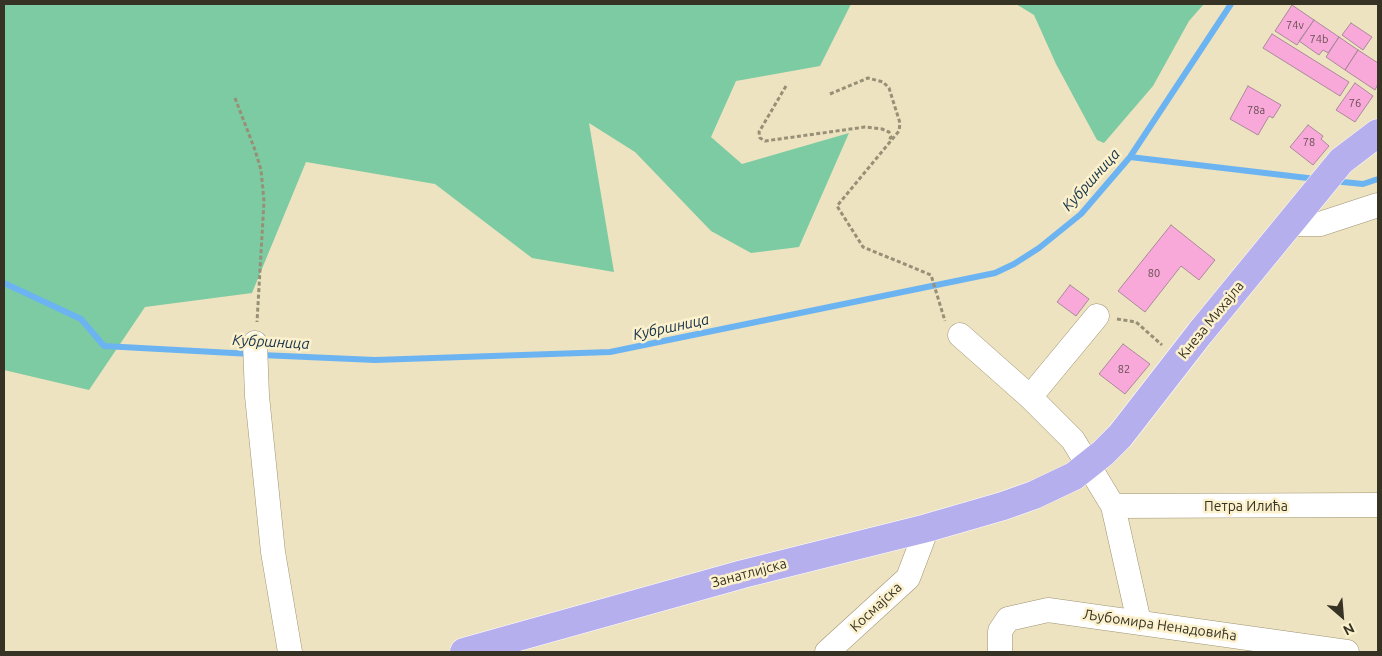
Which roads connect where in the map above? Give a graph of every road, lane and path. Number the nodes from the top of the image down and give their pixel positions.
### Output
1 (786, 86) dead end
2 (830, 94) dead end
3 (235, 98) dead end
4 (1378, 133) edge
5 (881, 154) junction
6 (1378, 205) edge
7 (1297, 214) junction
8 (1097, 316) joint
9 (952, 328) joint
10 (255, 343) joint
11 (1179, 360) junction
12 (1030, 397) junction
13 (1088, 465) junction
14 (1034, 495) joint
15 (1378, 505) edge
16 (1113, 506) junction
17 (927, 528) junction
18 (1139, 622) junction
19 (1276, 647) edge
20 (290, 652) edge
21 (464, 652) edge
22 (827, 652) edge
23 (1000, 652) edge
24 (1347, 652) edge

1 - 5 path
2 - 5 path
3 - 10 path
4 - 7 main road, Кнеза Михајла
5 - 9 path
6 - 7 street
7 - 11 main road, Кнеза Михајла
8 - 11 path
8 - 12 street
9 - 12 street
10 - 20 street
11 - 13 main road, Кнеза Михајла
12 - 13 street
13 - 14 main road, Кнеза Михајла
13 - 16 street
14 - 17 main road, Занатлијска
15 - 16 street, Петра Илића
16 - 18 street
17 - 21 main road, Занатлијска
17 - 22 street, Космајска
18 - 19 street, Љубомира Ненадовића
18 - 23 street, Љубомира Ненадовића
19 - 24 street, Љубомира Ненадовића

